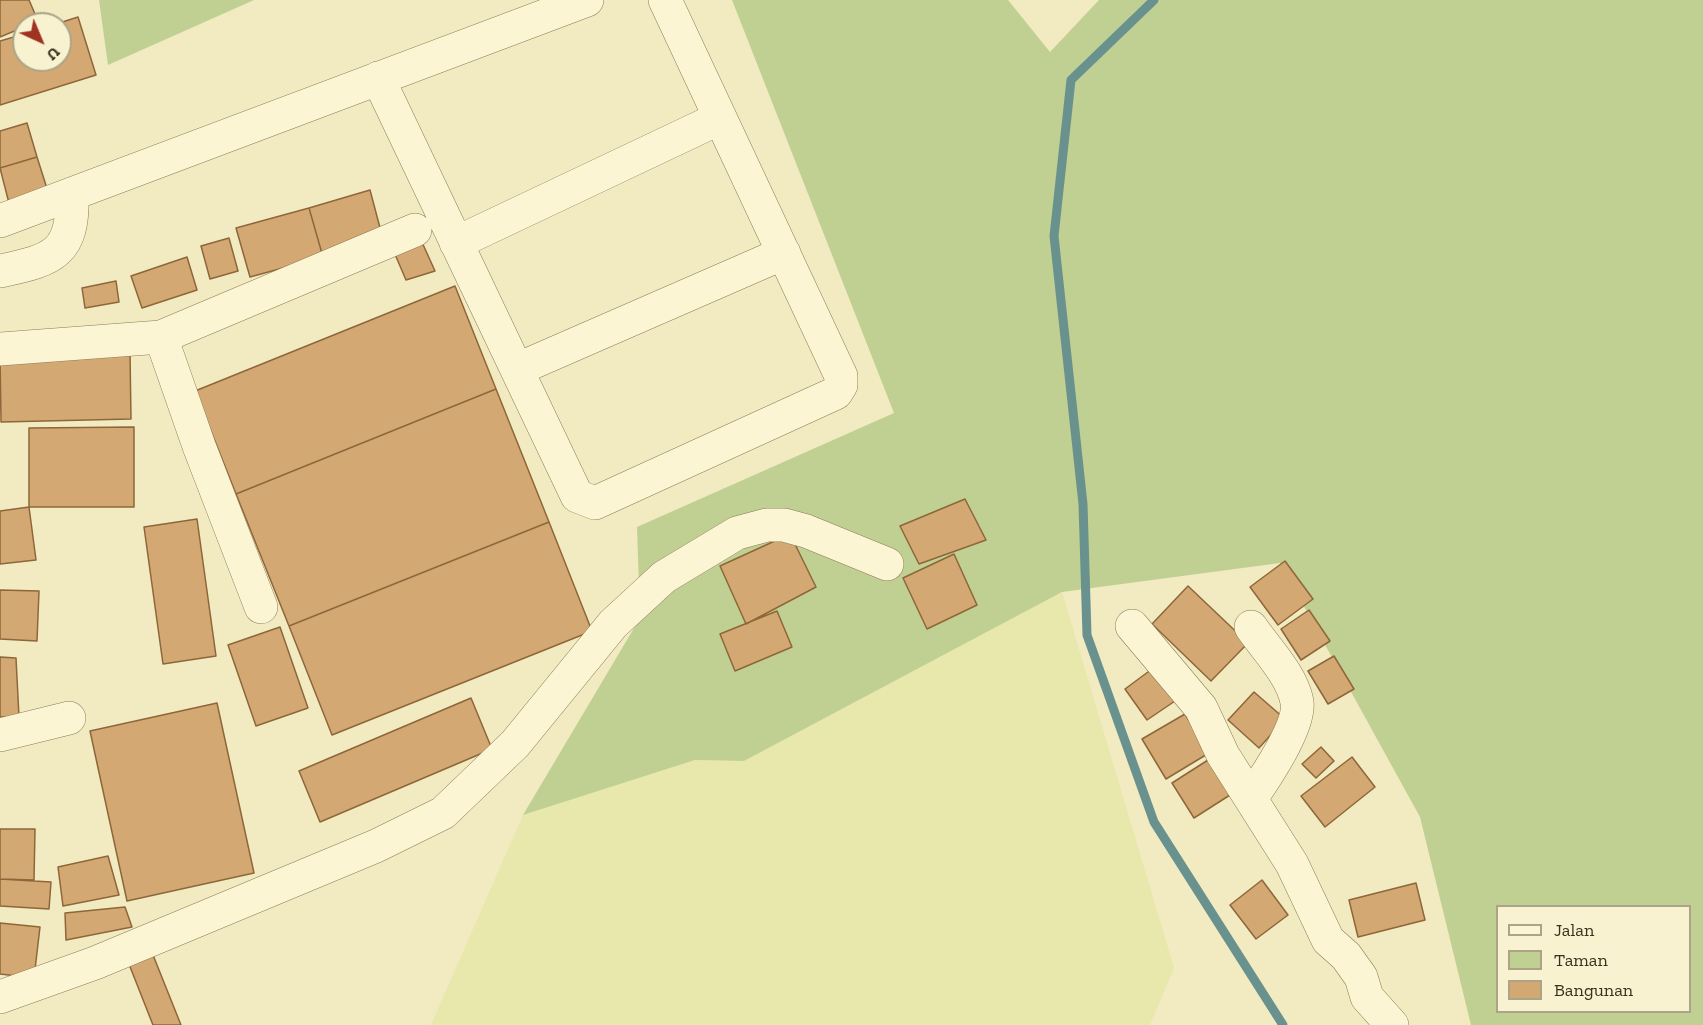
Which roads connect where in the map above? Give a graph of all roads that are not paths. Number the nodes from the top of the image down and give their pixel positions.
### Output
1 (586, 0) edge
2 (665, 0) edge
3 (378, 78) junction
4 (720, 118) junction
5 (72, 194) junction
6 (0, 221) edge
7 (415, 230) dead end
8 (456, 243) junction
9 (784, 253) junction
10 (0, 271) edge
11 (161, 337) junction
12 (0, 349) edge
13 (518, 369) junction
14 (887, 564) dead end
15 (261, 607) dead end
16 (1132, 626) dead end
17 (1251, 627) dead end
18 (69, 718) dead end
19 (0, 735) edge
20 (1252, 797) junction
21 (0, 997) edge
22 (1392, 1025) edge

1 - 3 street
2 - 4 street
3 - 5 street
3 - 8 street
4 - 8 street
4 - 9 street
5 - 6 street
5 - 10 street
7 - 11 street
8 - 13 street
9 - 13 street
9 - 13 street
11 - 12 street
11 - 15 street
14 - 21 street
16 - 20 street
17 - 20 street
18 - 19 street
20 - 22 street

